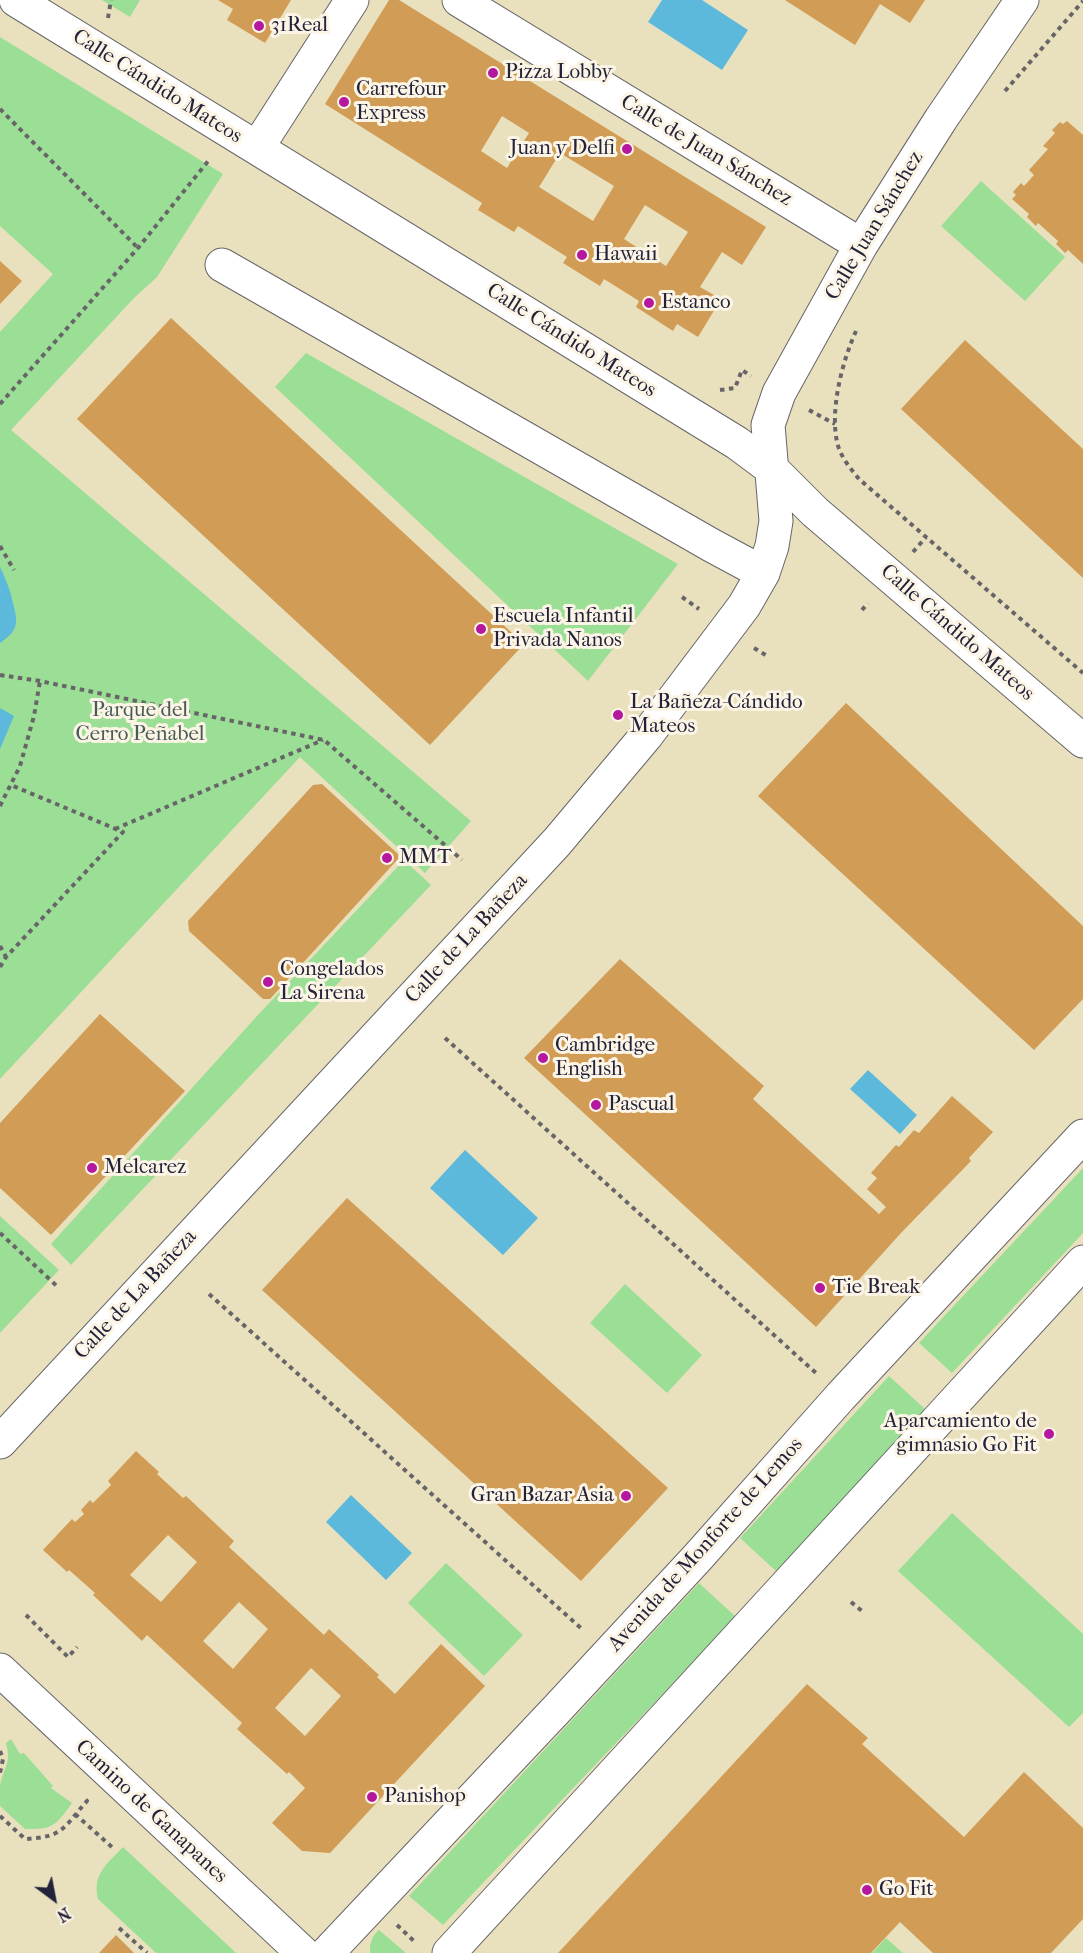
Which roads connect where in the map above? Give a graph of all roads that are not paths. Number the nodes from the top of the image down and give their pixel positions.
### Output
1 (16, 0) edge
2 (352, 0) edge
3 (459, 0) edge
4 (1022, 0) edge
5 (257, 148) junction
6 (861, 245) junction
7 (222, 265) dead end
8 (772, 468) junction
9 (763, 573) junction
10 (1083, 741) edge
11 (1083, 1137) edge
12 (1083, 1262) edge
13 (0, 1442) edge
14 (0, 1670) edge
15 (436, 1951) edge
16 (303, 1953) edge
17 (327, 1953) edge

1 - 5 street, Calle Cándido Mateos
2 - 5 street
3 - 6 street, Calle de Juan Sánchez
4 - 6 street, Calle Juan Sánchez
5 - 8 street, Calle Cándido Mateos
6 - 8 street, Calle Juan Sánchez
7 - 9 street
8 - 9 street, Calle de La Bañeza
8 - 10 street, Calle Cándido Mateos
9 - 13 street, Calle de La Bañeza
11 - 17 street, Avenida de Monforte de Lemos
12 - 15 street
14 - 16 street, Camino de Ganapanes

